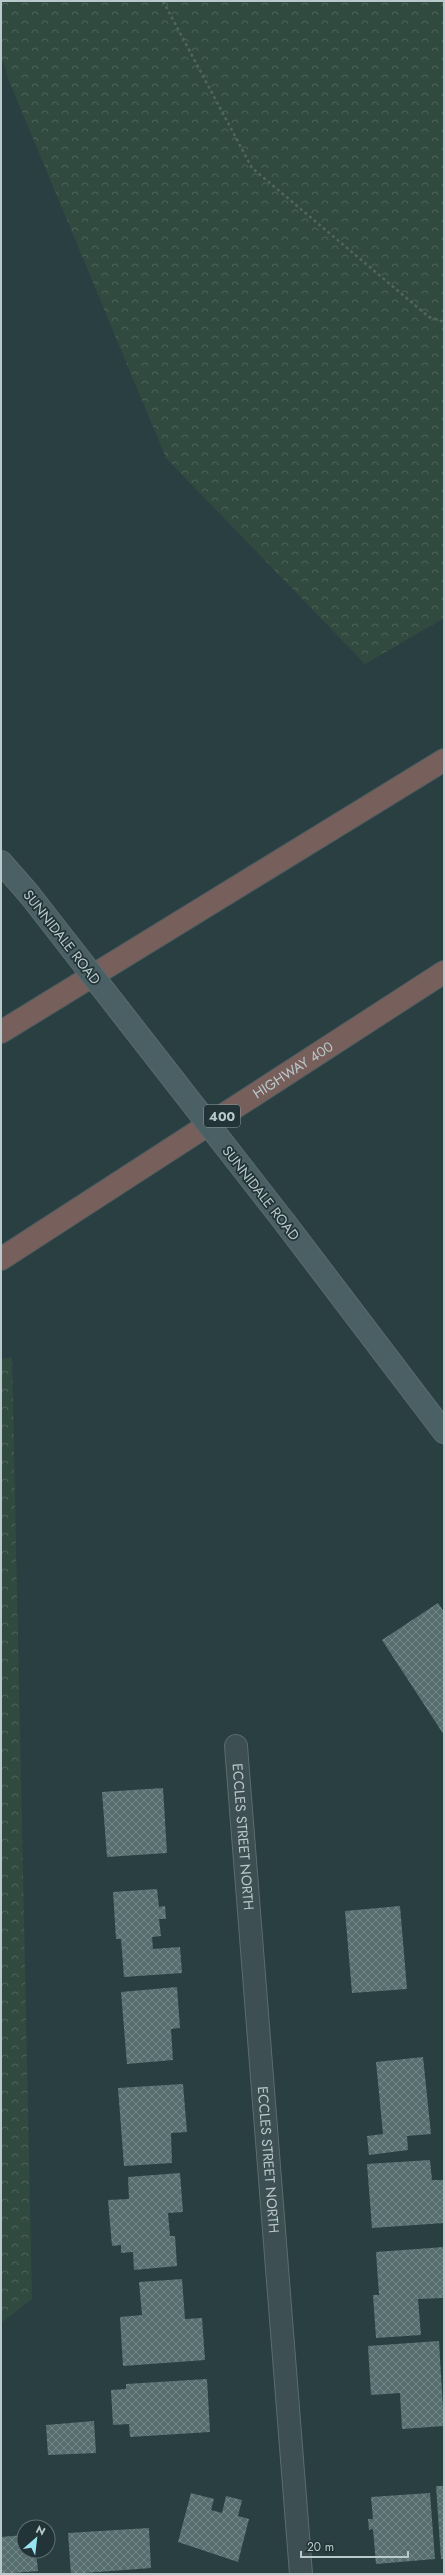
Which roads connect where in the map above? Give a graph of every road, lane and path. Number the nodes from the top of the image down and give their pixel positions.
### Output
1 (163, 1) edge
2 (444, 322) edge
3 (444, 760) edge
4 (1, 862) edge
5 (444, 972) edge
6 (1, 1032) edge
7 (1, 1259) edge
8 (444, 1432) edge
9 (236, 1746) dead end
10 (301, 2574) edge

1 - 2 path
3 - 6 highway
4 - 8 main road, SUNNIDALE ROAD, bridge
5 - 7 highway, HIGHWAY 400 / 400
9 - 10 street, ECCLES STREET NORTH

